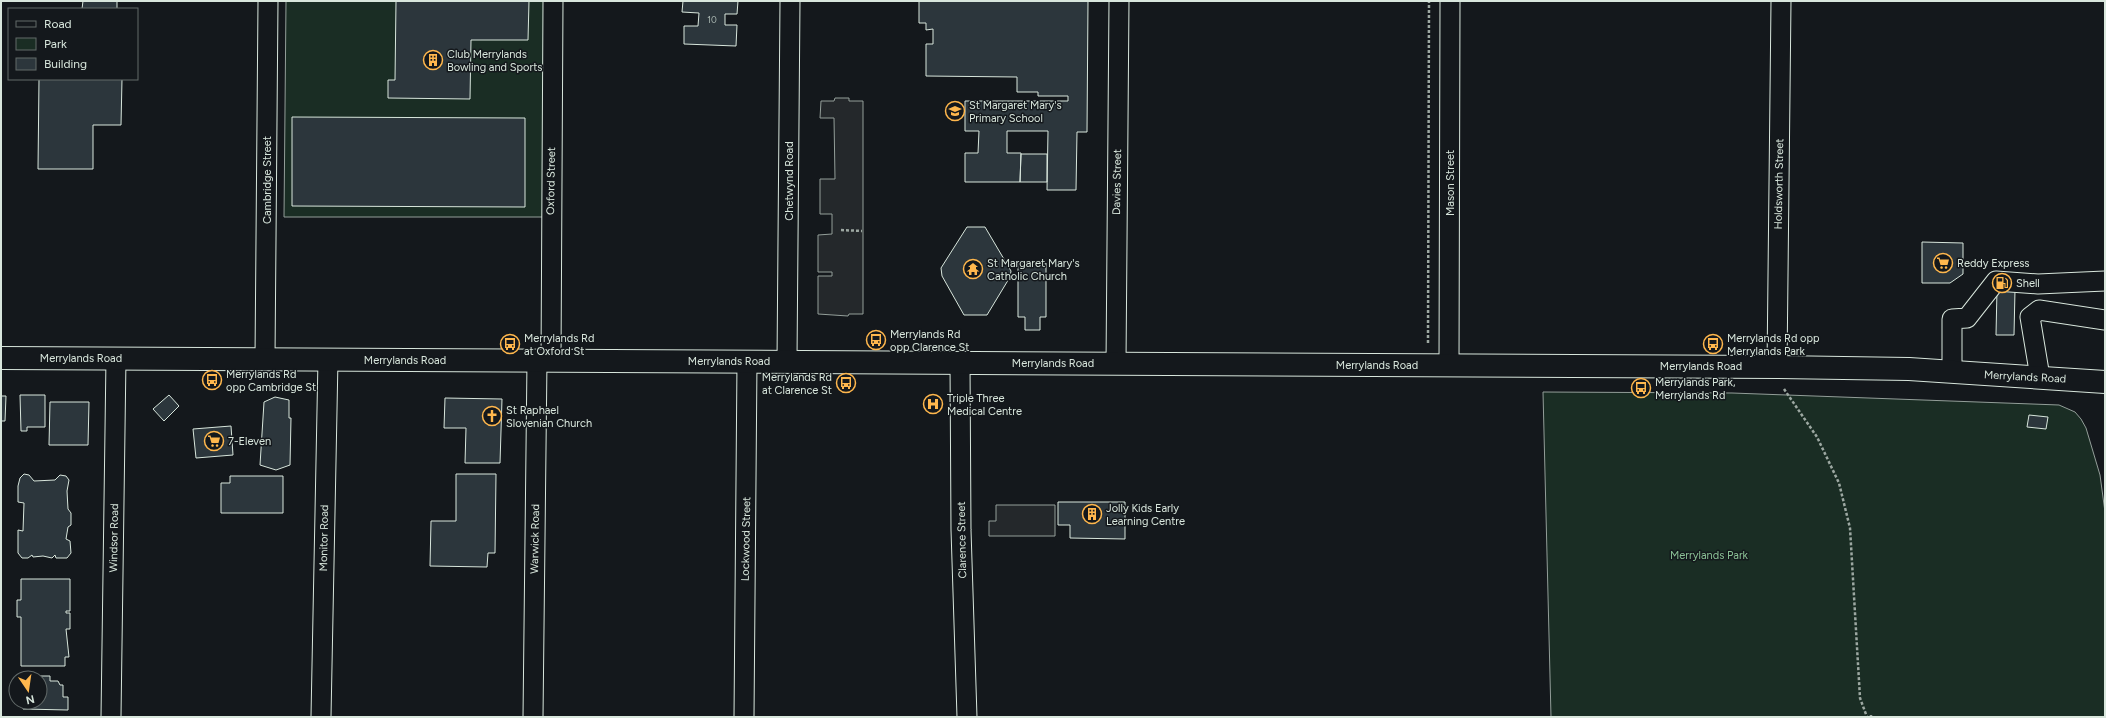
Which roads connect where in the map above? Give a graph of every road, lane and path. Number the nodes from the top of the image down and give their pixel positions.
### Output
1 (268, 1) edge
2 (553, 1) edge
3 (790, 1) edge
4 (1119, 1) edge
5 (1429, 1) edge
6 (1450, 1) edge
7 (1781, 1) edge
8 (841, 230) dead end
9 (862, 230) dead end
10 (2105, 281) edge
11 (2038, 284) junction
12 (2039, 310) junction
13 (2105, 320) edge
14 (1428, 343) dead end
15 (1, 358) edge
16 (116, 358) junction
17 (265, 358) junction
18 (328, 359) junction
19 (544, 360) junction
20 (747, 361) junction
21 (788, 361) junction
22 (960, 363) junction
23 (1116, 364) junction
24 (1449, 365) junction
25 (1777, 367) junction
26 (1952, 372) junction
27 (2040, 377) junction
28 (2105, 382) edge
29 (1784, 389) dead end
30 (111, 717) edge
31 (321, 717) edge
32 (533, 717) edge
33 (744, 717) edge
34 (967, 717) edge
35 (1867, 717) edge

1 - 17 street, Cambridge Street
2 - 19 street, Oxford Street
3 - 21 street, Chetwynd Road
4 - 23 street, Davies Street
5 - 14 path
6 - 24 street, Mason Street
7 - 25 street, Holdsworth Street
8 - 9 path
10 - 11 street
11 - 12 street
11 - 26 street
12 - 13 street
12 - 27 street
15 - 16 main road, Merrylands Road
16 - 17 main road, Merrylands Road
16 - 30 street, Windsor Road
17 - 18 main road, Merrylands Road
18 - 19 main road, Merrylands Road
18 - 31 street, Monitor Road
19 - 20 main road, Merrylands Road
19 - 32 street, Warwick Road
20 - 21 main road, Merrylands Road
20 - 33 street, Lockwood Street
21 - 22 main road, Merrylands Road
22 - 23 main road, Merrylands Road
22 - 34 street, Clarence Street
23 - 24 main road, Merrylands Road
24 - 25 main road, Merrylands Road
25 - 26 main road, Merrylands Road
26 - 27 main road, Merrylands Road
27 - 28 main road, Merrylands Road
29 - 35 path

